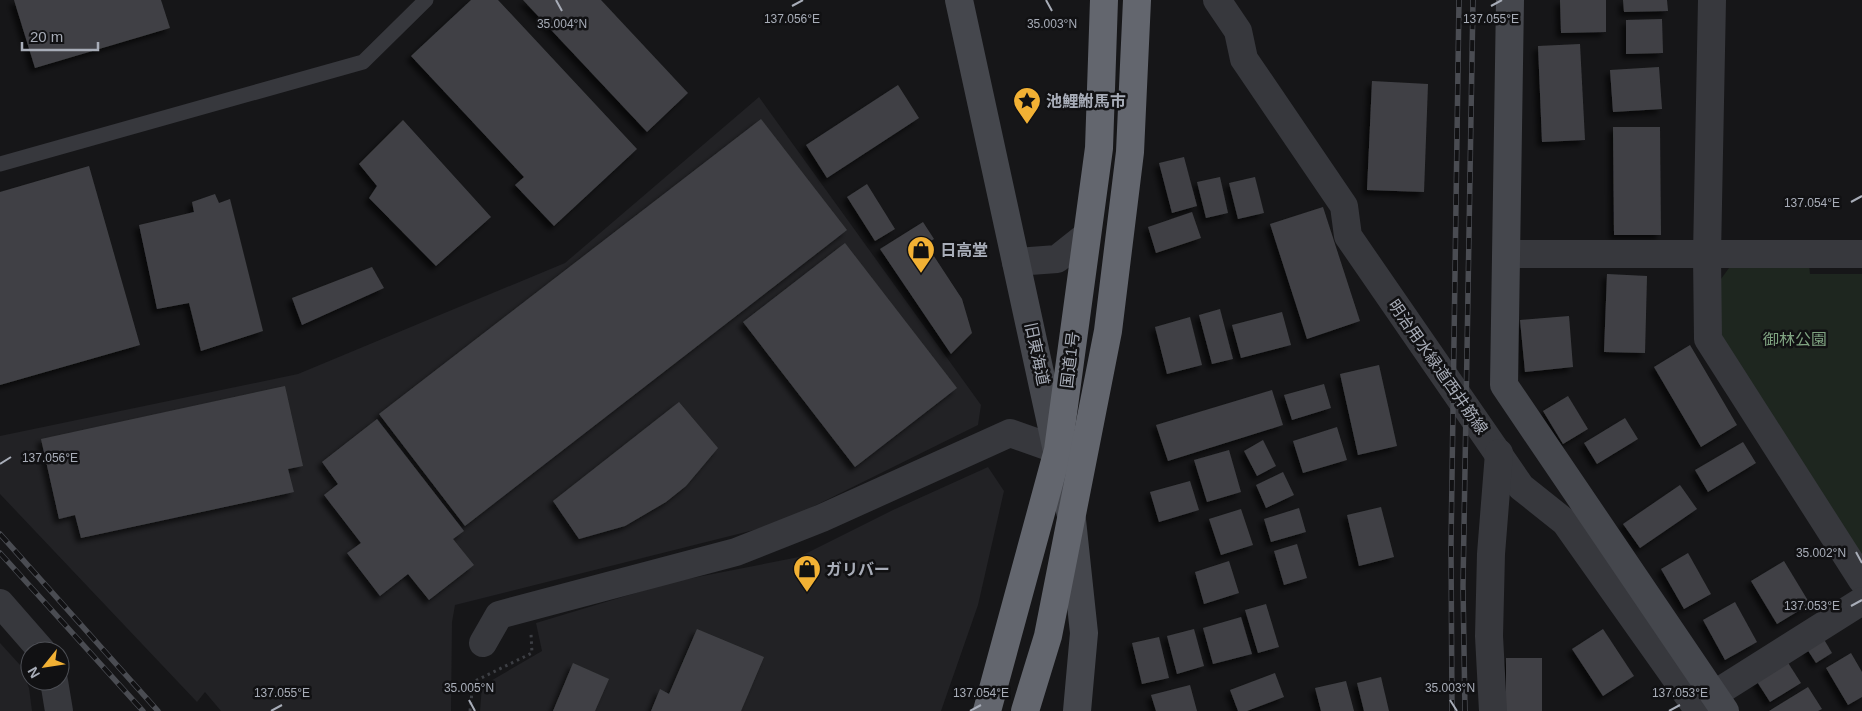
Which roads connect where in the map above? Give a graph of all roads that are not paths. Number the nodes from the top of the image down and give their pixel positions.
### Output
1 (426, 0) edge
2 (959, 0) edge
3 (1104, 0) edge
4 (1137, 0) edge
5 (1217, 0) edge
6 (1510, 0) edge
7 (1712, 0) edge
8 (0, 164) edge
9 (1086, 236) junction
10 (1507, 254) junction
11 (1862, 254) edge
12 (1707, 255) junction
13 (1016, 262) junction
14 (1058, 450) junction
15 (1072, 520) junction
16 (1862, 580) edge
17 (1862, 601) edge
18 (0, 603) edge
19 (33, 641) edge
20 (483, 643) dead end
21 (56, 691) edge
22 (1712, 706) edge
23 (59, 711) edge
24 (987, 711) edge
25 (1025, 711) edge
26 (1077, 711) edge
27 (1493, 711) edge
28 (1676, 711) edge

1 - 8 lane
2 - 13 street, 旧東海道
3 - 9 highway, 国道1号
4 - 15 highway, 国道1号
5 - 22 street, 明治用水緑道西井筋線
6 - 10 street
7 - 12 street
9 - 13 street
9 - 14 highway, 国道1号
10 - 12 street
10 - 22 street
11 - 12 street
12 - 16 street
13 - 14 street, 旧東海道
14 - 15 street, 旧東海道
14 - 20 street
14 - 24 highway, 国道1号
15 - 25 highway, 国道1号
15 - 26 street, 旧東海道
17 - 22 street
18 - 19 street
21 - 23 street
27 - 28 street

